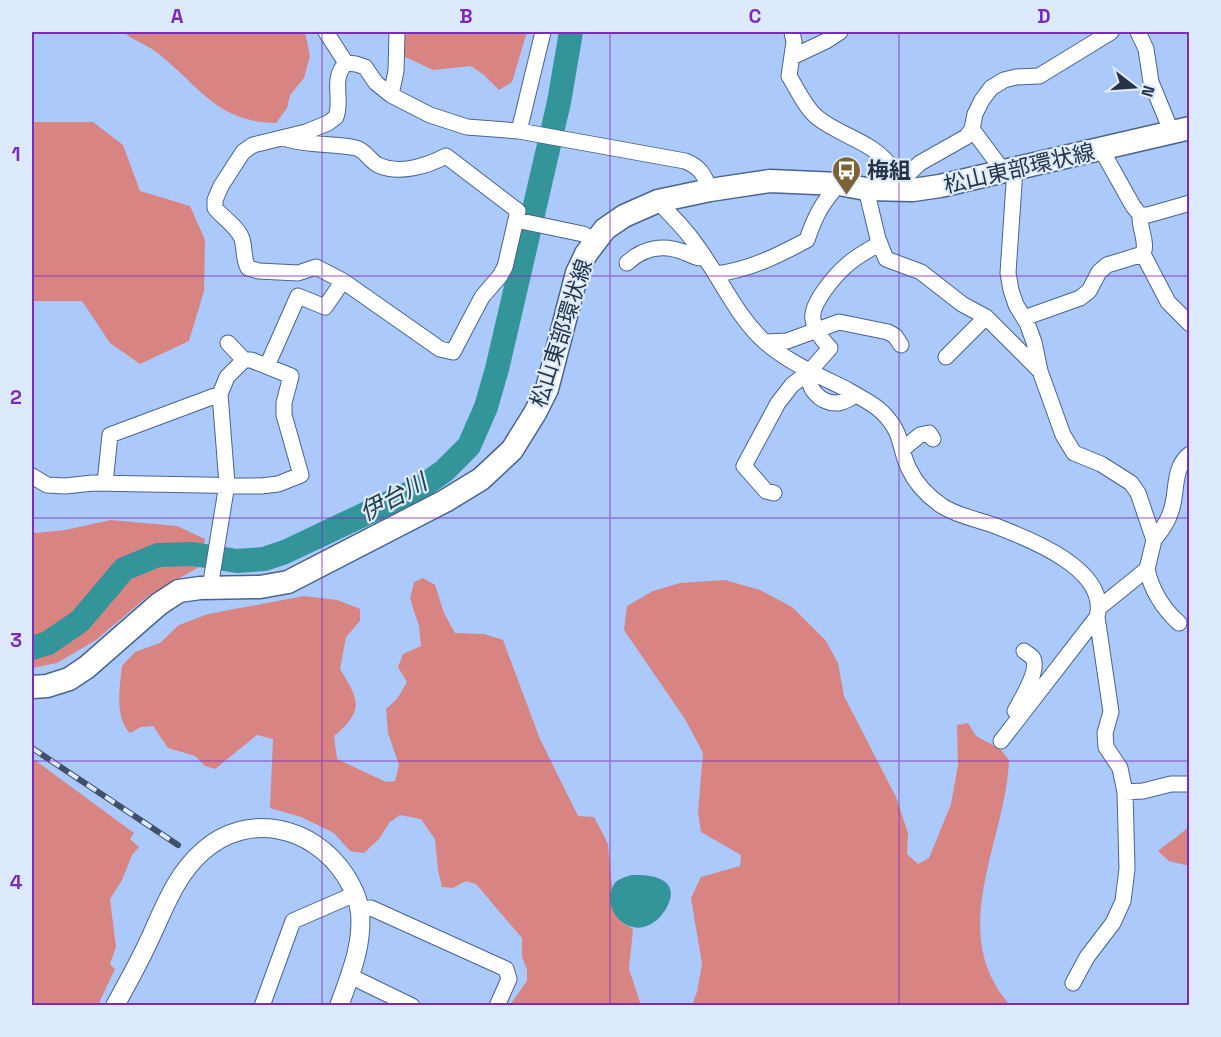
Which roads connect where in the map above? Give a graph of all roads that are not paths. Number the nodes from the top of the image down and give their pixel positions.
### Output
1 (326, 32) edge
2 (398, 32) edge
3 (543, 32) edge
4 (792, 32) edge
5 (840, 32) edge
6 (1111, 32) edge
7 (1138, 32) edge
8 (792, 57) junction
9 (346, 63) junction
10 (391, 95) junction
11 (972, 129) junction
12 (519, 131) junction
13 (1181, 131) edge
14 (282, 137) junction
15 (1101, 149) junction
16 (1010, 170) junction
17 (839, 184) junction
18 (898, 186) junction
19 (866, 189) junction
20 (710, 190) junction
21 (658, 201) junction
22 (1190, 203) edge
23 (1140, 215) junction
24 (518, 221) junction
25 (595, 240) junction
26 (880, 243) junction
27 (1143, 254) junction
28 (704, 257) junction
29 (627, 263) dead end
30 (716, 274) junction
31 (343, 281) junction
32 (986, 317) junction
33 (1024, 318) junction
34 (1190, 324) edge
35 (816, 330) junction
36 (765, 342) junction
37 (228, 343) dead end
38 (901, 345) dead end
39 (946, 357) dead end
40 (244, 360) junction
41 (267, 366) junction
42 (810, 371) junction
43 (1040, 371) junction
44 (220, 394) junction
45 (933, 438) dead end
46 (903, 449) junction
47 (1190, 454) edge
48 (32, 476) edge
49 (105, 483) junction
50 (227, 484) junction
51 (774, 493) dead end
52 (1190, 501) edge
53 (1173, 504) junction
54 (1154, 540) junction
55 (1147, 568) junction
56 (212, 578) junction
57 (1098, 612) junction
58 (1179, 623) dead end
59 (1024, 651) dead end
60 (32, 687) edge
61 (1190, 784) edge
62 (1125, 792) junction
63 (358, 902) junction
64 (350, 976) junction
65 (1073, 983) dead end
66 (115, 1005) edge
67 (262, 1005) edge
68 (339, 1005) edge
69 (412, 1005) edge
70 (497, 1005) edge

1 - 9 street
2 - 10 street
3 - 12 street
4 - 8 street
5 - 8 street
6 - 11 street
7 - 13 street
8 - 18 street
9 - 10 street
9 - 14 street
10 - 12 street
11 - 16 street
11 - 18 street
12 - 20 street
13 - 15 main road, 松山東部環状線
14 - 24 street
14 - 31 street
15 - 16 main road, 松山東部環状線
15 - 23 street
16 - 18 main road, 松山東部環状線
16 - 33 street
17 - 19 main road, 松山東部環状線
17 - 20 main road, 松山東部環状線
17 - 30 street
18 - 19 main road, 松山東部環状線
19 - 26 street
20 - 21 main road, 松山東部環状線
21 - 25 main road, 松山東部環状線
21 - 28 street
22 - 23 street
23 - 27 street
24 - 25 street
24 - 31 street
25 - 56 main road, 松山東部環状線
26 - 32 street
26 - 35 street
27 - 33 street
27 - 34 street
28 - 29 street
28 - 30 street
30 - 36 street
31 - 41 street
32 - 39 street
32 - 43 street
33 - 43 street
35 - 36 street
35 - 38 street
35 - 42 street
36 - 42 street
37 - 40 street
40 - 41 street
40 - 44 street
41 - 50 street
42 - 46 street
42 - 51 street
43 - 54 street
44 - 49 street
44 - 50 street
45 - 46 street
46 - 57 street
47 - 53 street
48 - 49 street
49 - 50 street
50 - 56 street
52 - 53 street
53 - 54 street
54 - 55 street
55 - 57 street
55 - 58 street
56 - 60 main road, 松山東部環状線
57 - 59 street
57 - 62 street
61 - 62 street
62 - 65 street
63 - 64 street
63 - 66 street
63 - 67 street
63 - 70 street
64 - 68 street
64 - 69 street

